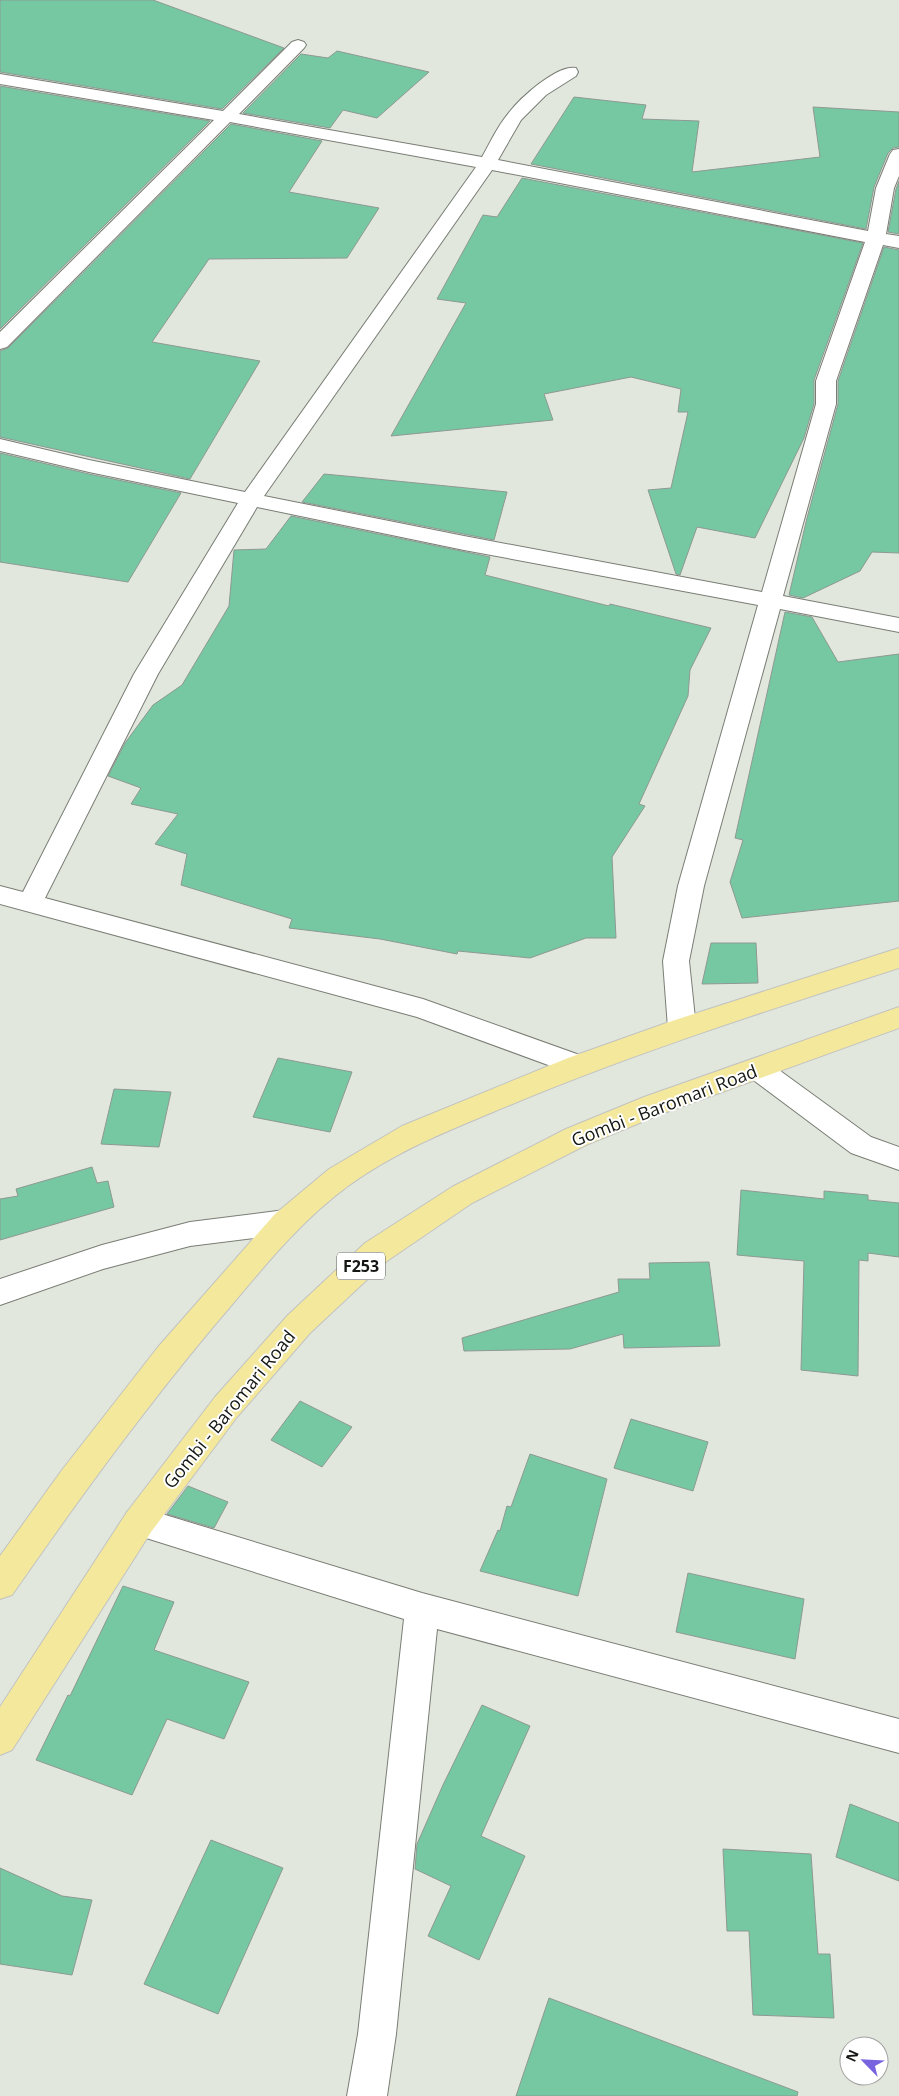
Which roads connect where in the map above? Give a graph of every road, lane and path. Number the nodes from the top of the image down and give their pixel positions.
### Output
1 (298, 45) dead end
2 (570, 72) dead end
3 (0, 79) edge
4 (226, 116) junction
5 (899, 154) edge
6 (487, 164) junction
7 (876, 238) junction
8 (899, 242) edge
9 (0, 343) edge
10 (0, 445) edge
11 (252, 500) junction
12 (770, 602) junction
13 (899, 625) edge
14 (0, 895) edge
15 (30, 903) junction
16 (899, 958) edge
17 (899, 1018) edge
18 (682, 1028) junction
19 (578, 1064) junction
20 (758, 1069) junction
21 (899, 1159) edge
22 (285, 1222) junction
23 (0, 1292) edge
24 (139, 1522) junction
25 (0, 1584) edge
26 (422, 1609) junction
27 (899, 1736) edge
28 (0, 1738) edge
29 (367, 2096) edge

1 - 4 street
2 - 6 street
3 - 4 street
4 - 6 street
4 - 9 street
5 - 7 street
6 - 7 street
6 - 11 street
7 - 8 street
7 - 12 street
10 - 11 street
11 - 12 street
11 - 15 street
12 - 13 street
12 - 18 street
14 - 15 street
15 - 19 street
16 - 18 main road
17 - 20 main road, Gombi - Baromari Road / F253
18 - 19 main road
19 - 22 main road
20 - 21 street
20 - 24 main road, Gombi - Baromari Road / F253
22 - 23 street
22 - 25 main road
24 - 26 street
24 - 28 main road, Gombi - Baromari Road / F253
26 - 27 street
26 - 29 street

